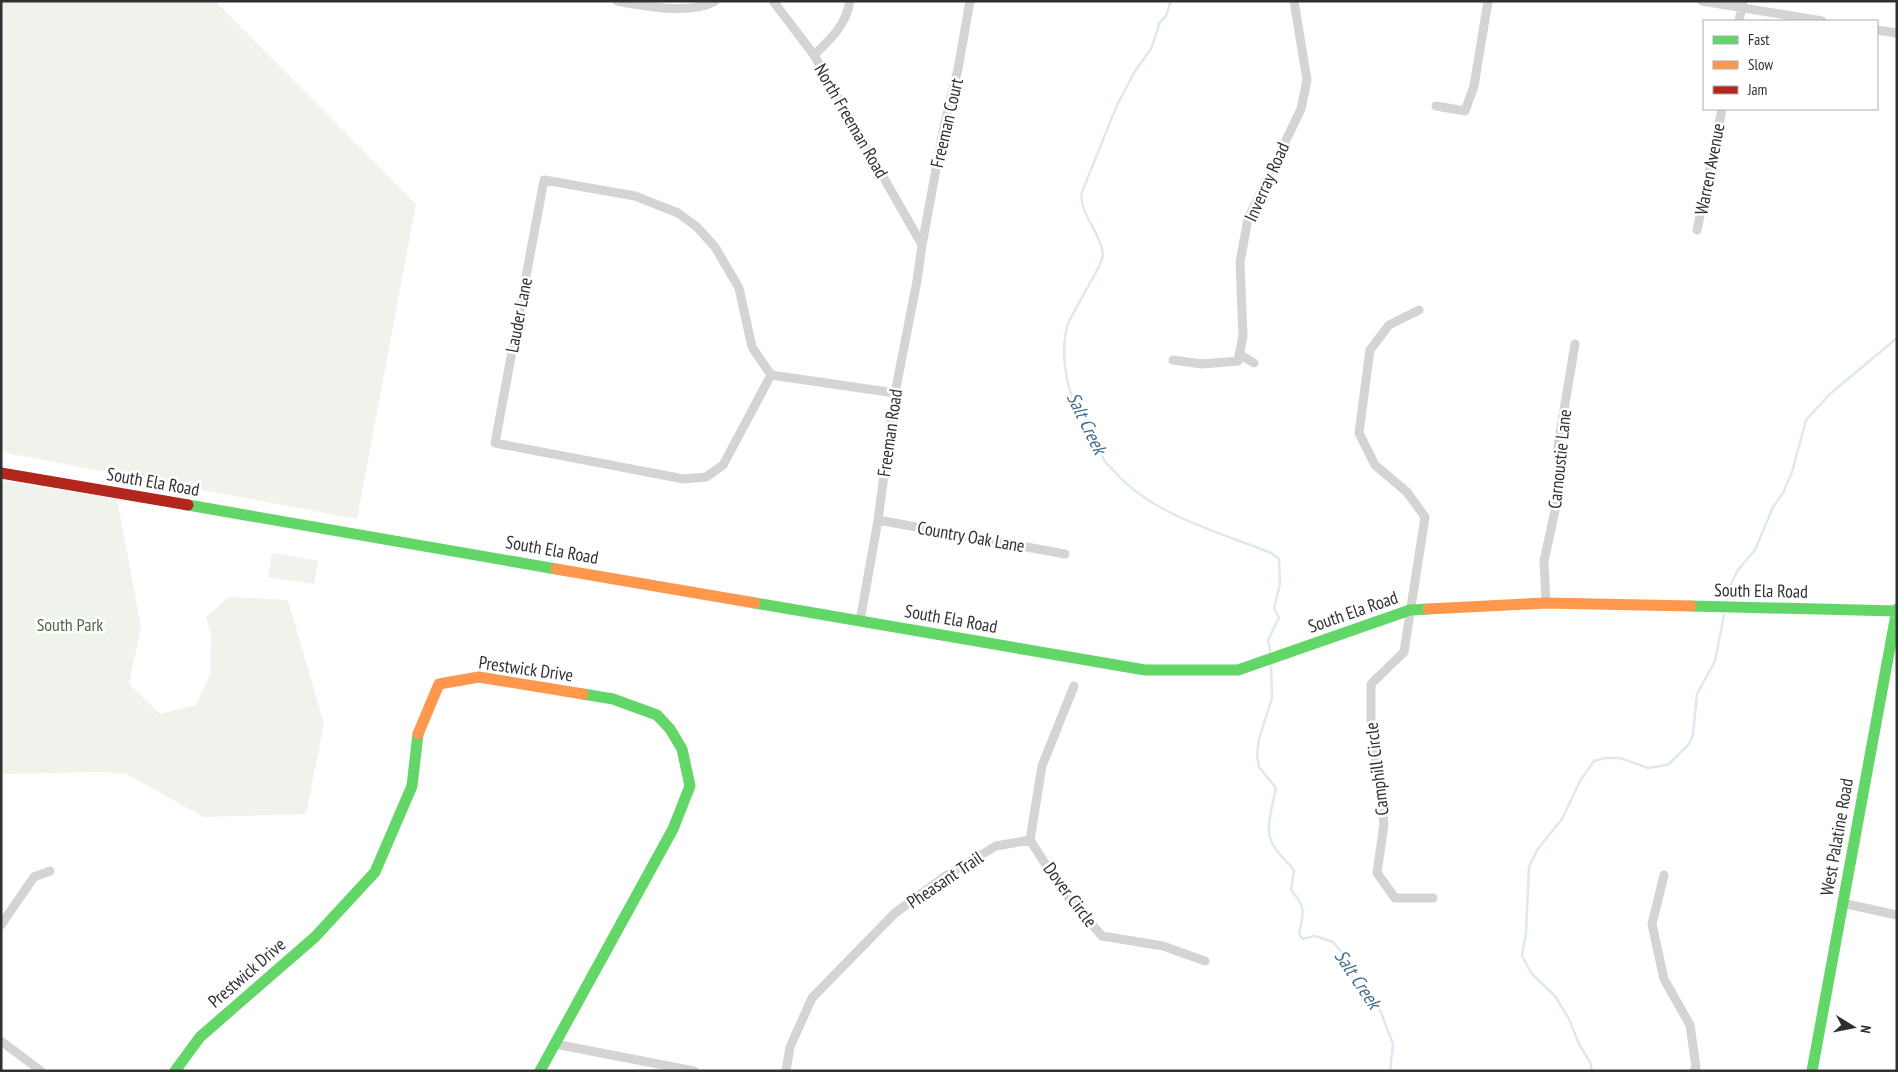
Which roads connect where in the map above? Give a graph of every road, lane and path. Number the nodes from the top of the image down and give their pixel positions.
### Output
1 (617, 1) edge
2 (715, 1) edge
3 (774, 1) edge
4 (850, 1) edge
5 (970, 1) edge
6 (1294, 1) edge
7 (1488, 1) edge
8 (1702, 1) edge
9 (1742, 5) edge
10 (1739, 20) edge
11 (1817, 20) edge
12 (1878, 30) edge
13 (1897, 33) edge
14 (814, 55) junction
15 (1436, 106) dead end
16 (1722, 110) edge
17 (1698, 230) dead end
18 (922, 245) junction
19 (1419, 310) dead end
20 (1575, 344) dead end
21 (1240, 354) junction
22 (1173, 360) dead end
23 (1254, 363) dead end
24 (771, 375) junction
25 (895, 393) junction
26 (1, 472) edge
27 (878, 520) junction
28 (1065, 554) dead end
29 (1546, 603) junction
30 (1410, 610) junction
31 (1897, 611) edge
32 (860, 621) junction
33 (1074, 686) dead end
34 (1030, 840) junction
35 (50, 871) dead end
36 (1664, 875) dead end
37 (1433, 898) dead end
38 (1842, 903) junction
39 (1897, 915) edge
40 (1, 925) edge
41 (1205, 960) dead end
42 (1, 1041) edge
43 (555, 1044) junction
44 (41, 1071) edge
45 (175, 1071) edge
46 (540, 1071) edge
47 (694, 1071) edge
48 (786, 1071) edge
49 (1694, 1071) edge
50 (1812, 1071) edge

1 - 2 street
3 - 14 street, North Freeman Road
4 - 14 street
5 - 18 street, Freeman Court
6 - 21 street, Inverray Road
7 - 15 street
8 - 9 street
9 - 10 street
9 - 11 street
12 - 13 street
14 - 18 street, North Freeman Road
16 - 17 street, Warren Avenue
18 - 25 street, Freeman Road
19 - 30 street
20 - 29 street, Carnoustie Lane
21 - 22 street
21 - 23 street
24 - 24 street, Lauder Lane
24 - 25 street
25 - 27 street, Freeman Road
26 - 32 main road, South Ela Road
27 - 28 street, Country Oak Lane
27 - 32 street, Freeman Road
29 - 30 main road, South Ela Road
29 - 31 main road, South Ela Road
30 - 32 main road, South Ela Road
30 - 37 street, Camphill Circle
31 - 38 main road, West Palatine Road
33 - 34 street
34 - 41 street, Dover Circle
34 - 48 street, Pheasant Trail
35 - 40 street
36 - 49 street
38 - 39 street
38 - 50 main road, West Palatine Road
42 - 44 street
43 - 45 main road, Prestwick Drive
43 - 46 main road
43 - 47 street

